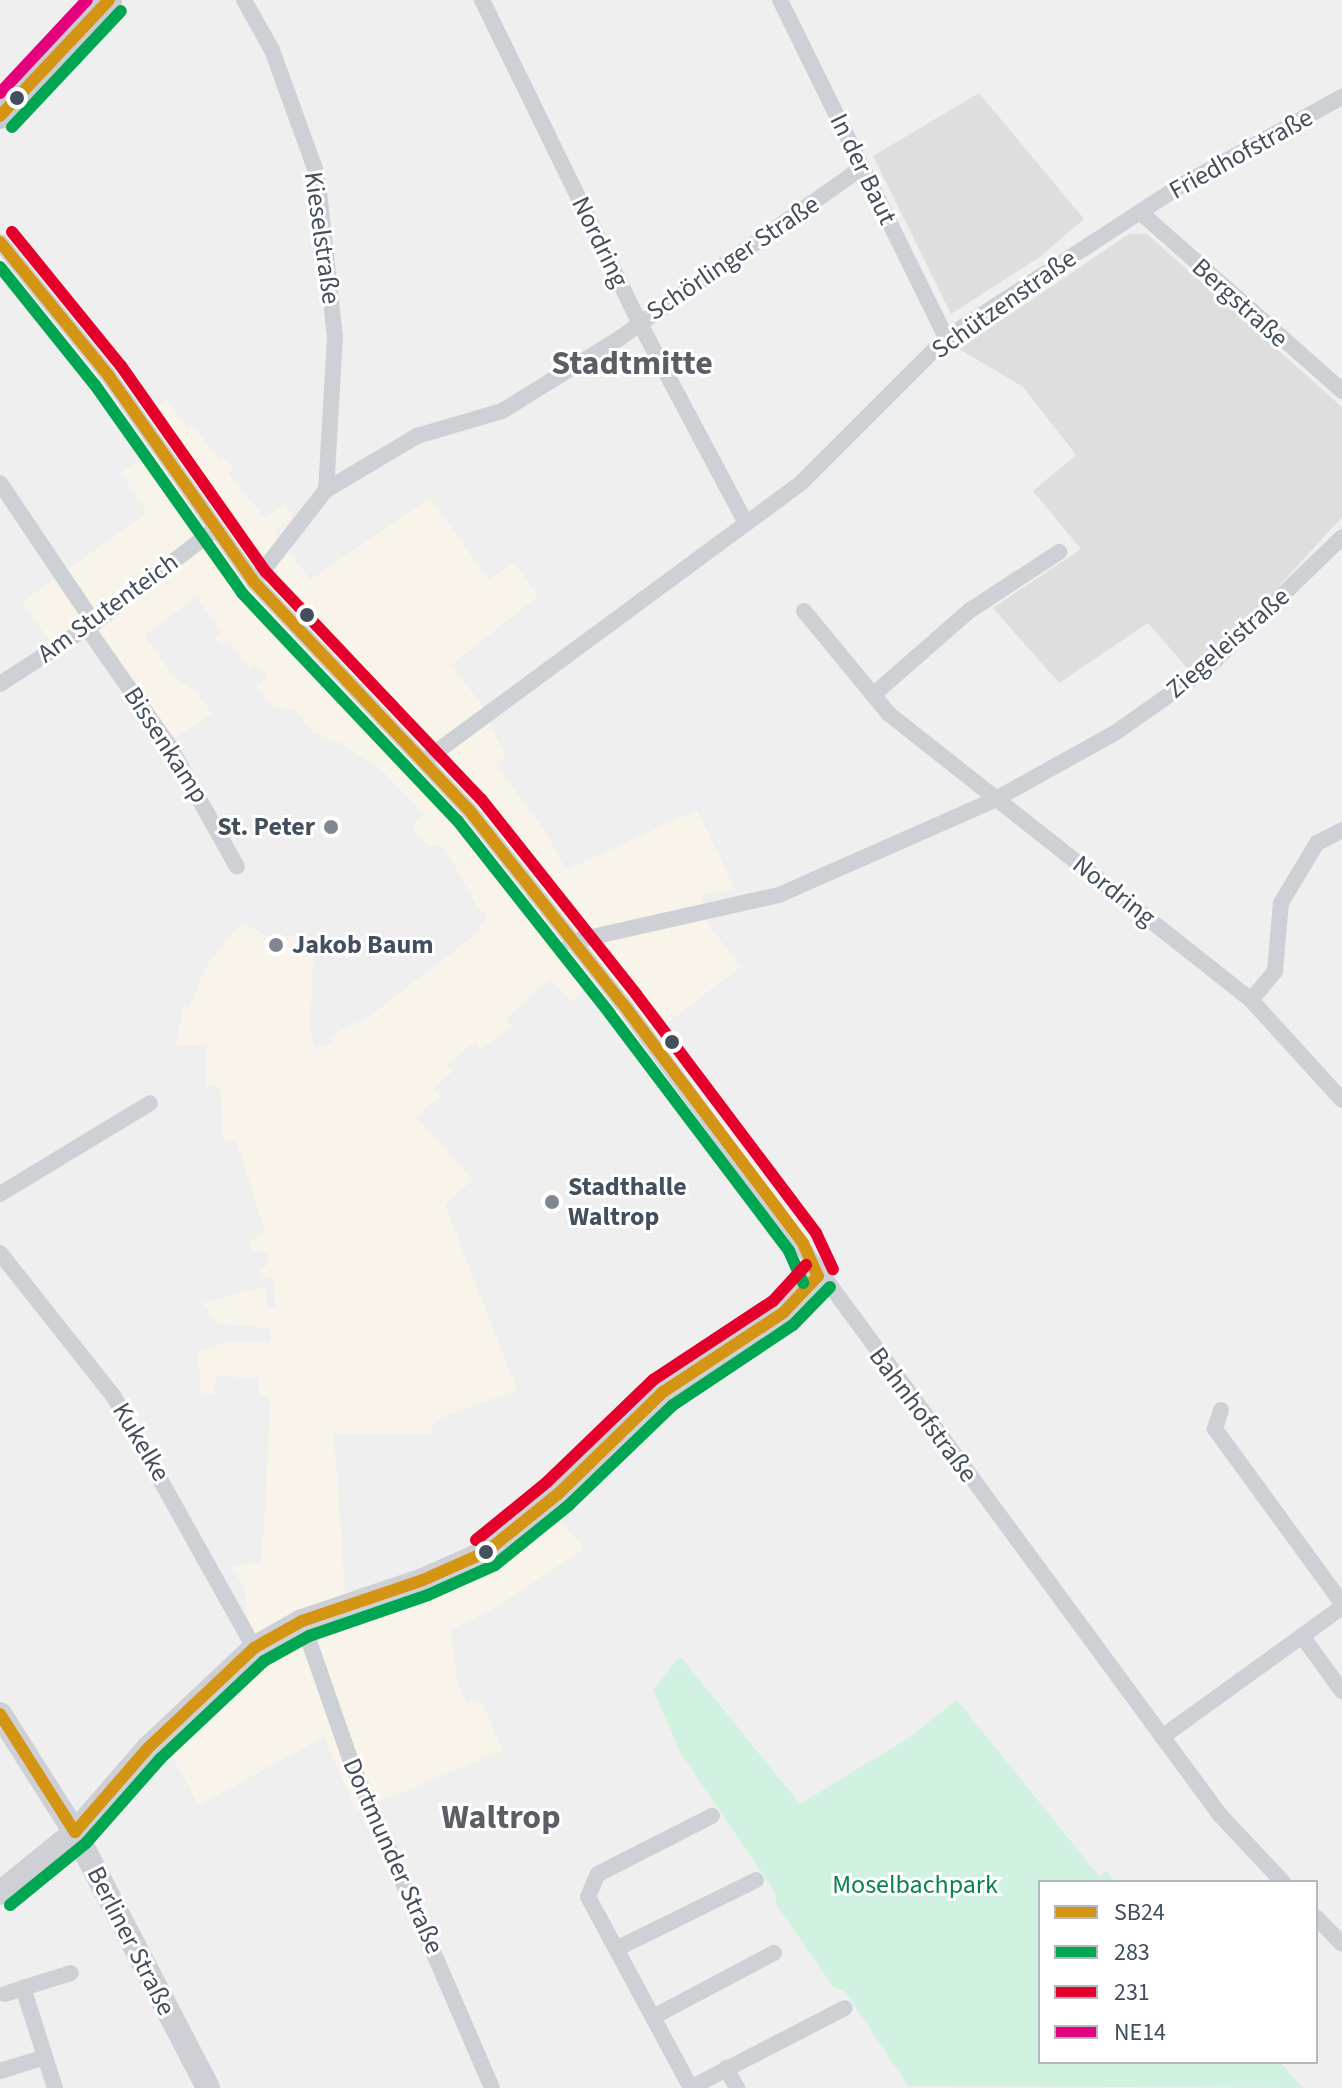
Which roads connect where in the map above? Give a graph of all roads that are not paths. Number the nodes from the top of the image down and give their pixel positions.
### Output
1 (109, 0) edge
2 (244, 0) edge
3 (482, 0) edge
4 (780, 0) edge
5 (1342, 97) edge
6 (0, 116) edge
7 (862, 168) junction
8 (1140, 212) junction
9 (0, 242) edge
10 (639, 322) junction
11 (946, 338) junction
12 (1342, 391) edge
13 (0, 483) edge
14 (326, 490) junction
15 (746, 523) junction
16 (215, 529) junction
17 (1342, 537) edge
18 (1059, 552) dead end
19 (254, 582) junction
20 (804, 611) dead end
21 (90, 625) junction
22 (0, 684) edge
23 (873, 695) junction
24 (424, 761) junction
25 (994, 800) junction
26 (1342, 830) edge
27 (237, 867) dead end
28 (570, 942) junction
29 (1251, 1000) junction
30 (1342, 1100) edge
31 (150, 1103) dead end
32 (0, 1194) edge
33 (0, 1253) edge
34 (818, 1276) junction
35 (1221, 1410) dead end
36 (1342, 1605) edge
37 (302, 1621) junction
38 (1302, 1636) junction
39 (254, 1648) junction
40 (1342, 1691) edge
41 (0, 1714) edge
42 (1162, 1737) junction
43 (712, 1816) dead end
44 (75, 1832) junction
45 (756, 1880) dead end
46 (1281, 1880) edge
47 (0, 1893) edge
48 (1318, 1919) edge
49 (1342, 1944) edge
50 (616, 1949) junction
51 (774, 1953) dead end
52 (71, 1973) dead end
53 (23, 1988) junction
54 (5, 1994) dead end
55 (845, 2008) dead end
56 (653, 2017) junction
57 (45, 2057) junction
58 (726, 2068) junction
59 (0, 2071) edge
60 (55, 2088) edge
61 (208, 2088) edge
62 (492, 2088) edge
63 (690, 2088) edge
64 (737, 2088) edge

1 - 6 main road
2 - 14 street, Kieselstraße
3 - 10 street, Nordring
4 - 7 street, In der Baut
5 - 8 street, Friedhofstraße
7 - 10 street, Schörlinger Straße
7 - 11 street, In der Baut
8 - 11 street, Schützenstraße
8 - 12 street, Bergstraße
9 - 16 street, Bahnhofstraße
10 - 14 street, Schörlinger Straße
10 - 15 street, Nordring
11 - 15 street, Schützenstraße
13 - 21 street, Bissenkamp
14 - 19 street, Schörlinger Straße
15 - 24 street, Schützenstraße
16 - 19 street, Bahnhofstraße
16 - 21 street, Am Stutenteich
17 - 25 street, Ziegeleistraße
18 - 23 street
19 - 24 street, Bahnhofstraße
20 - 23 street, Nordring
21 - 22 street, Am Stutenteich
21 - 27 street, Bissenkamp
23 - 25 street, Nordring
24 - 28 street, Bahnhofstraße
25 - 28 street, Ziegeleistraße
25 - 29 street, Nordring
26 - 29 street
28 - 34 street, Bahnhofstraße
29 - 30 street, Nordring
31 - 32 street
33 - 39 street, Kukelke
34 - 37 street
34 - 42 street, Bahnhofstraße
35 - 36 street
36 - 38 street
37 - 39 street
37 - 62 street, Dortmunder Straße
38 - 40 street
38 - 42 street
39 - 44 street
41 - 44 street, Berliner Straße
42 - 46 street, Bahnhofstraße
43 - 50 street
44 - 47 street
44 - 61 street, Berliner Straße
45 - 50 street
48 - 49 street
50 - 56 street
51 - 56 street
52 - 53 street
53 - 54 street
53 - 57 street
55 - 58 street
56 - 63 street
57 - 59 street
57 - 60 street
58 - 63 street
58 - 64 street

